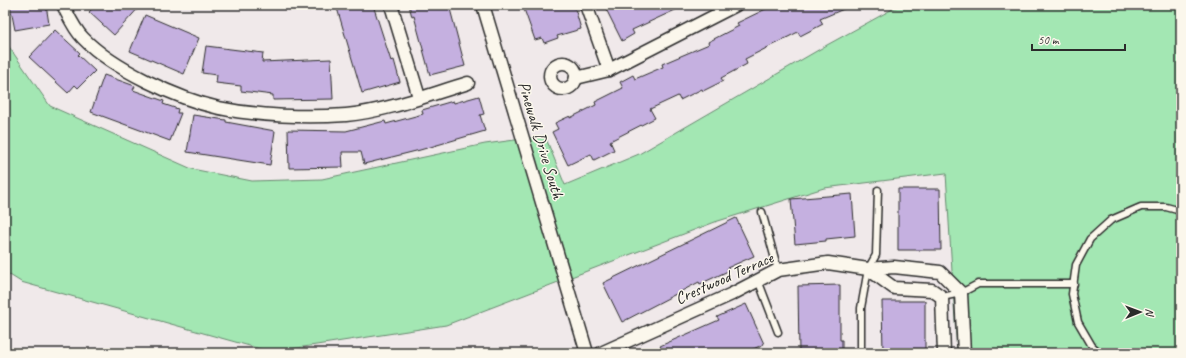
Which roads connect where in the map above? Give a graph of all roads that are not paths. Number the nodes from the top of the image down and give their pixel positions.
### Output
1 (64, 5) edge
2 (391, 5) edge
3 (483, 5) edge
4 (586, 5) edge
5 (736, 5) edge
6 (609, 70) junction
7 (576, 78) dead end
8 (468, 83) dead end
9 (419, 97) junction
10 (878, 190) dead end
11 (1181, 211) edge
12 (762, 212) dead end
13 (868, 269) junction
14 (778, 270) junction
15 (758, 280) junction
16 (1074, 284) junction
17 (961, 293) junction
18 (942, 297) junction
19 (778, 332) dead end
20 (587, 353) edge
21 (601, 353) edge
22 (861, 353) edge
23 (944, 353) edge
24 (964, 353) edge
25 (1100, 353) edge

1 - 9 street
2 - 9 street
3 - 20 street, Pinewalk Drive South
4 - 6 street
5 - 6 street
6 - 7 street
8 - 9 street
10 - 13 lane
11 - 16 lane
12 - 14 lane
13 - 14 street, Crestwood Terrace
13 - 17 street, Crestwood Terrace
13 - 18 street, Crestwood Terrace
13 - 22 lane
14 - 15 street, Crestwood Terrace
15 - 19 lane
15 - 21 street, Crestwood Terrace
16 - 17 lane
16 - 25 lane
17 - 18 lane
17 - 24 street
18 - 23 street

